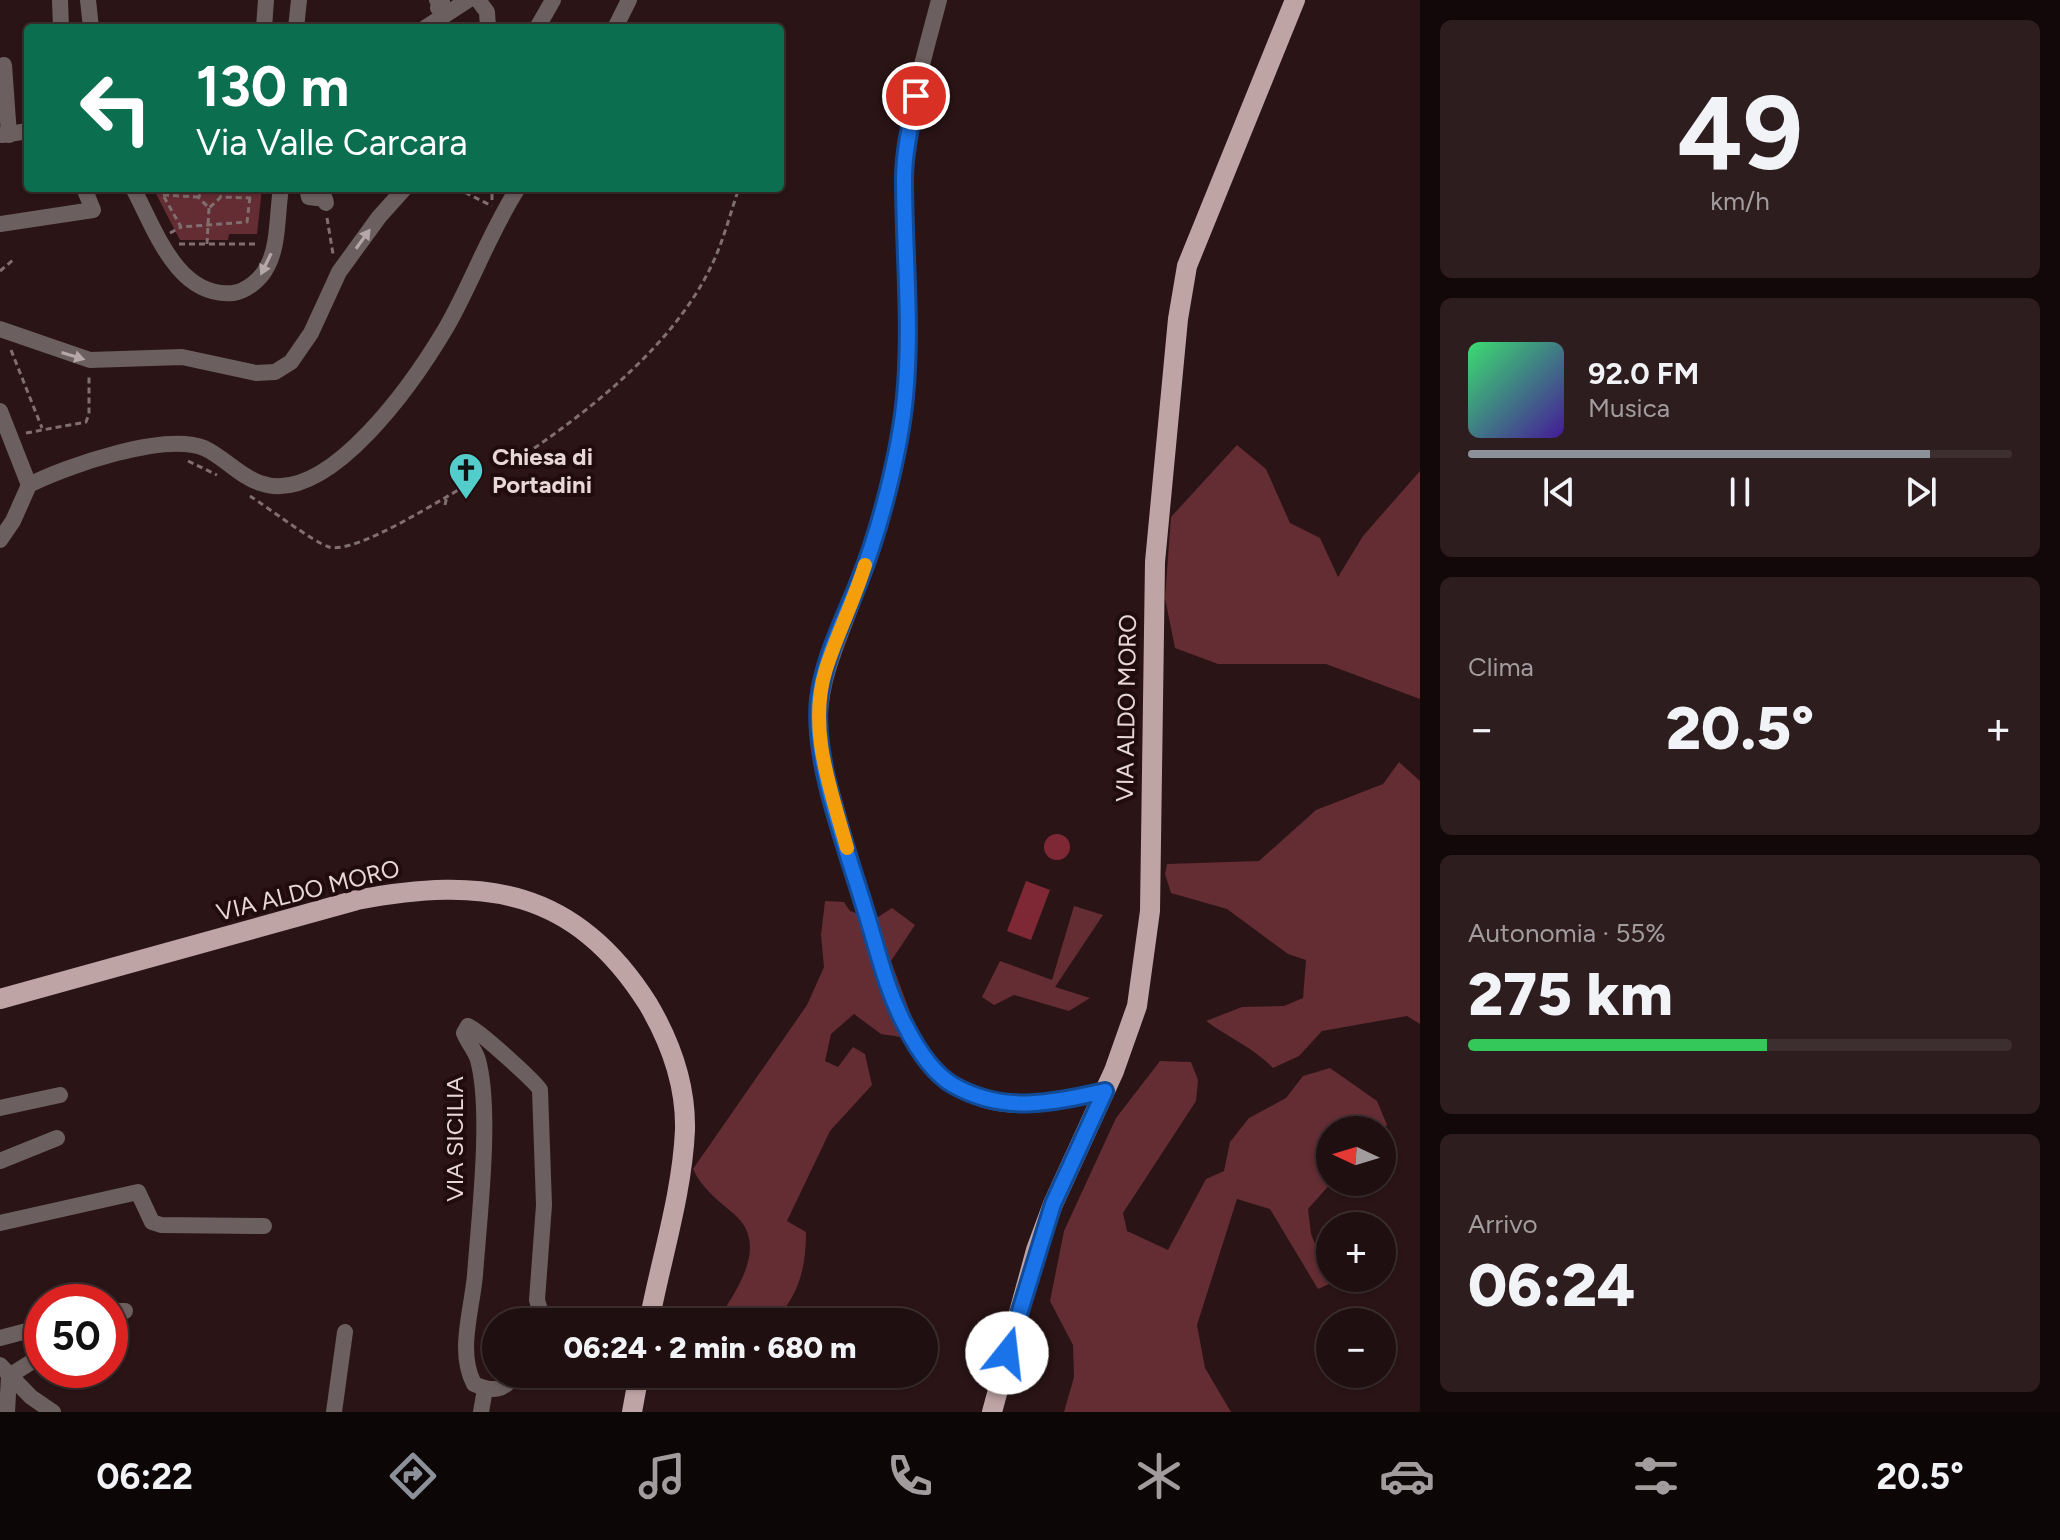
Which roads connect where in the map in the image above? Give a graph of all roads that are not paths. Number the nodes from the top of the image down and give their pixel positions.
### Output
1 (60, 0) edge
2 (88, 0) edge
3 (266, 0) edge
4 (299, 0) edge
5 (468, 0) edge
6 (478, 0) edge
7 (553, 0) edge
8 (629, 0) edge
9 (939, 0) edge
10 (1295, 0) edge
11 (442, 6) edge
12 (63, 24) edge
13 (91, 24) edge
14 (264, 24) edge
15 (296, 24) edge
16 (428, 24) edge
17 (488, 24) edge
18 (539, 24) edge
19 (617, 24) edge
20 (4, 65) dead end
21 (5, 135) edge
22 (86, 192) edge
23 (135, 192) edge
24 (280, 192) edge
25 (308, 192) edge
26 (402, 192) edge
27 (513, 192) edge
28 (328, 197) edge
29 (0, 224) edge
30 (0, 329) edge
31 (0, 411) edge
32 (29, 485) junction
33 (8, 511) edge
34 (0, 540) edge
35 (0, 999) edge
36 (1105, 1091) junction
37 (60, 1095) dead end
38 (0, 1108) edge
39 (57, 1138) dead end
40 (0, 1161) edge
41 (0, 1223) edge
42 (264, 1226) dead end
43 (539, 1308) edge
44 (652, 1308) edge
45 (24, 1332) edge
46 (345, 1332) dead end
47 (0, 1338) edge
48 (5, 1370) edge
49 (482, 1388) edge
50 (495, 1388) edge
51 (636, 1388) edge
52 (485, 1389) joint
53 (7, 1412) edge
54 (53, 1412) edge
55 (334, 1412) edge
56 (481, 1412) edge
57 (632, 1412) edge
58 (992, 1412) edge

1 - 12 street
2 - 13 street
3 - 14 street
4 - 15 street
5 - 11 street
6 - 17 street
7 - 18 street
8 - 19 street
9 - 36 street
10 - 36 main road, VIA ALDO MORO
11 - 16 street
20 - 21 street
22 - 29 street
24 -> 23 street
25 - 28 street
30 -> 26 street
27 - 32 street
31 - 32 street
32 - 33 street
33 - 34 street
35 - 44 main road, VIA ALDO MORO
36 - 58 main road, VIA ALDO MORO
37 - 38 street
39 - 40 street
41 - 42 street
43 - 49 street, VIA SICILIA
45 - 47 street
46 - 55 street
48 - 53 street
48 - 54 street
50 - 52 street
51 - 57 main road
52 - 56 street

